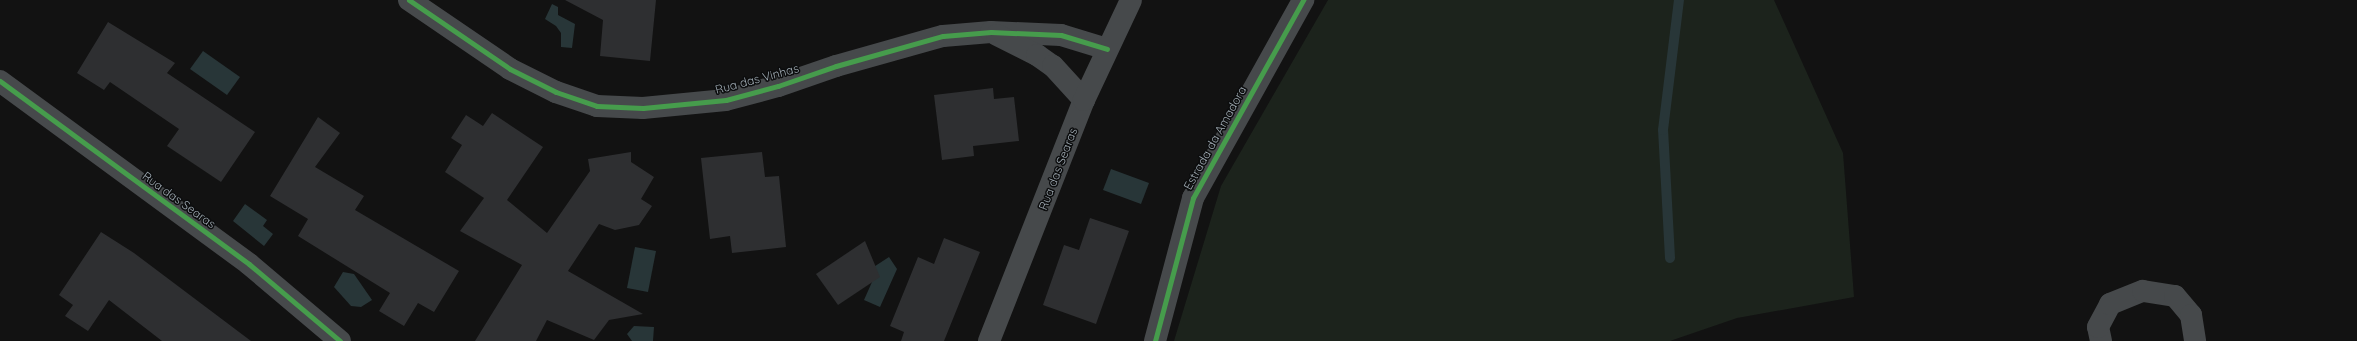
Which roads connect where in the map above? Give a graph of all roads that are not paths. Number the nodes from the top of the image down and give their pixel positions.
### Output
1 (409, 0) edge
2 (1131, 0) edge
3 (1303, 0) edge
4 (991, 32) junction
5 (1107, 49) junction
6 (0, 81) edge
7 (1084, 100) junction
8 (340, 341) edge
9 (989, 341) edge
10 (1155, 341) edge
11 (2101, 341) edge
12 (2195, 341) edge

1 - 4 street, Rua das Vinhas
2 - 5 street, Rua das Searas
3 - 10 street, Estrada da Amadora
4 - 5 street, Rua das Vinhas
4 - 7 street
5 - 7 street, Rua das Searas
6 - 8 street, Rua das Searas
7 - 9 street, Rua das Searas
11 - 12 street

